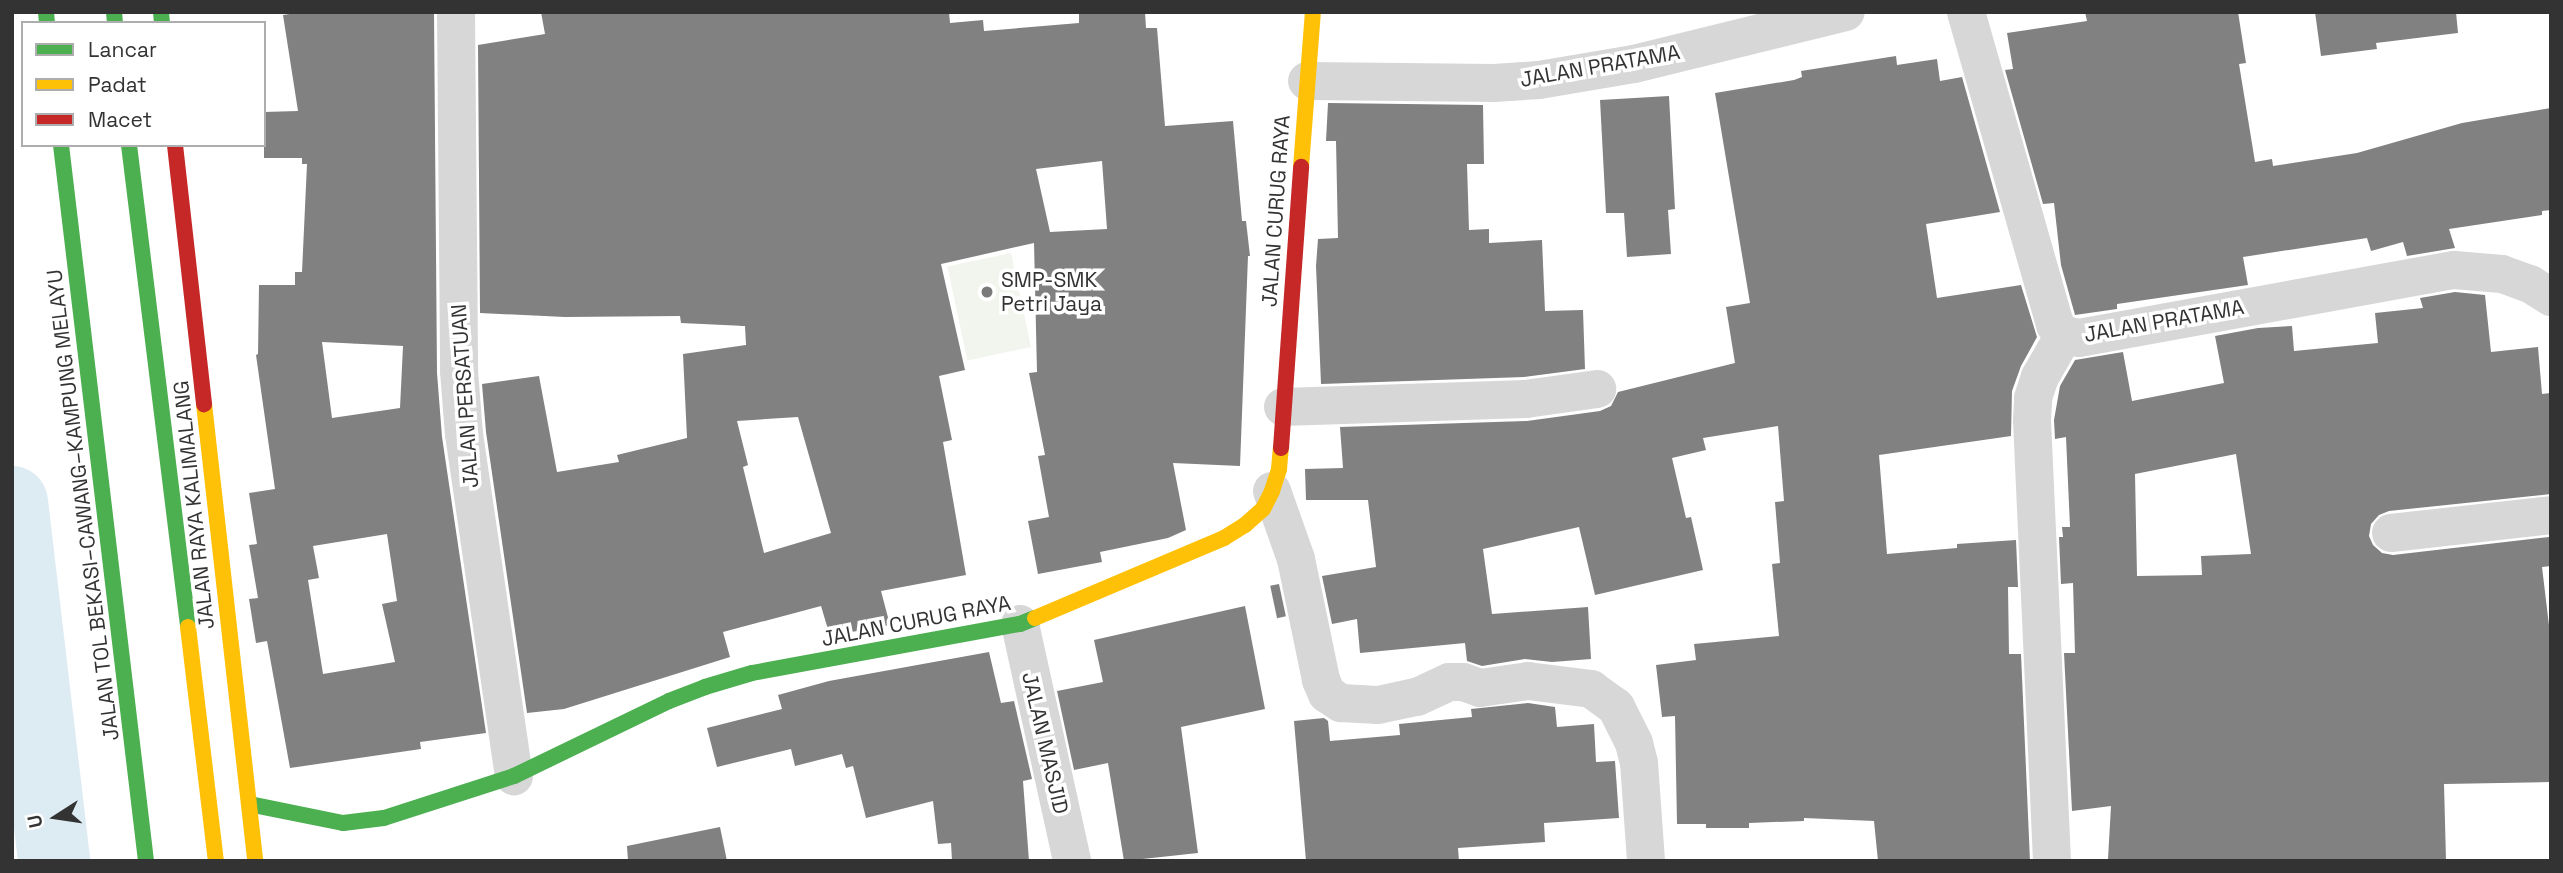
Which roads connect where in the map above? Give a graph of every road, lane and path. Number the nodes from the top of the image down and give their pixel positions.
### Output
1 (456, 12) edge
2 (1312, 12) edge
3 (1846, 12) edge
4 (1966, 12) edge
5 (1307, 80) junction
6 (61, 147) edge
7 (176, 147) edge
8 (129, 149) edge
9 (2551, 297) edge
10 (2064, 335) junction
11 (1597, 389) dead end
12 (1283, 407) junction
13 (1272, 491) junction
14 (2551, 515) edge
15 (2391, 533) dead end
16 (1020, 624) junction
17 (514, 776) junction
18 (249, 804) junction
19 (146, 861) edge
20 (216, 861) edge
21 (255, 861) edge
22 (1072, 861) edge
23 (1646, 861) edge
24 (2052, 861) edge

1 - 17 street, JALAN PERSATUAN
2 - 5 main road, JALAN CURUG RAYA
3 - 5 street, JALAN PRATAMA
4 - 10 street, JALAN PRATAMA
5 - 12 main road, JALAN CURUG RAYA
6 - 19 main road, JALAN TOL BEKASI–CAWANG–KAMPUNG MELAYU
7 - 18 main road, JALAN RAYA KALIMALANG
8 - 20 main road
9 - 10 street, JALAN PRATAMA
10 - 24 street
11 - 12 street
12 - 13 main road, JALAN CURUG RAYA
13 - 16 main road, JALAN CURUG RAYA
13 - 23 street
14 - 15 street
16 - 17 main road, JALAN CURUG RAYA
16 - 22 street, JALAN MASJID
17 - 18 main road, JALAN CURUG RAYA
18 - 21 main road, JALAN RAYA KALIMALANG

